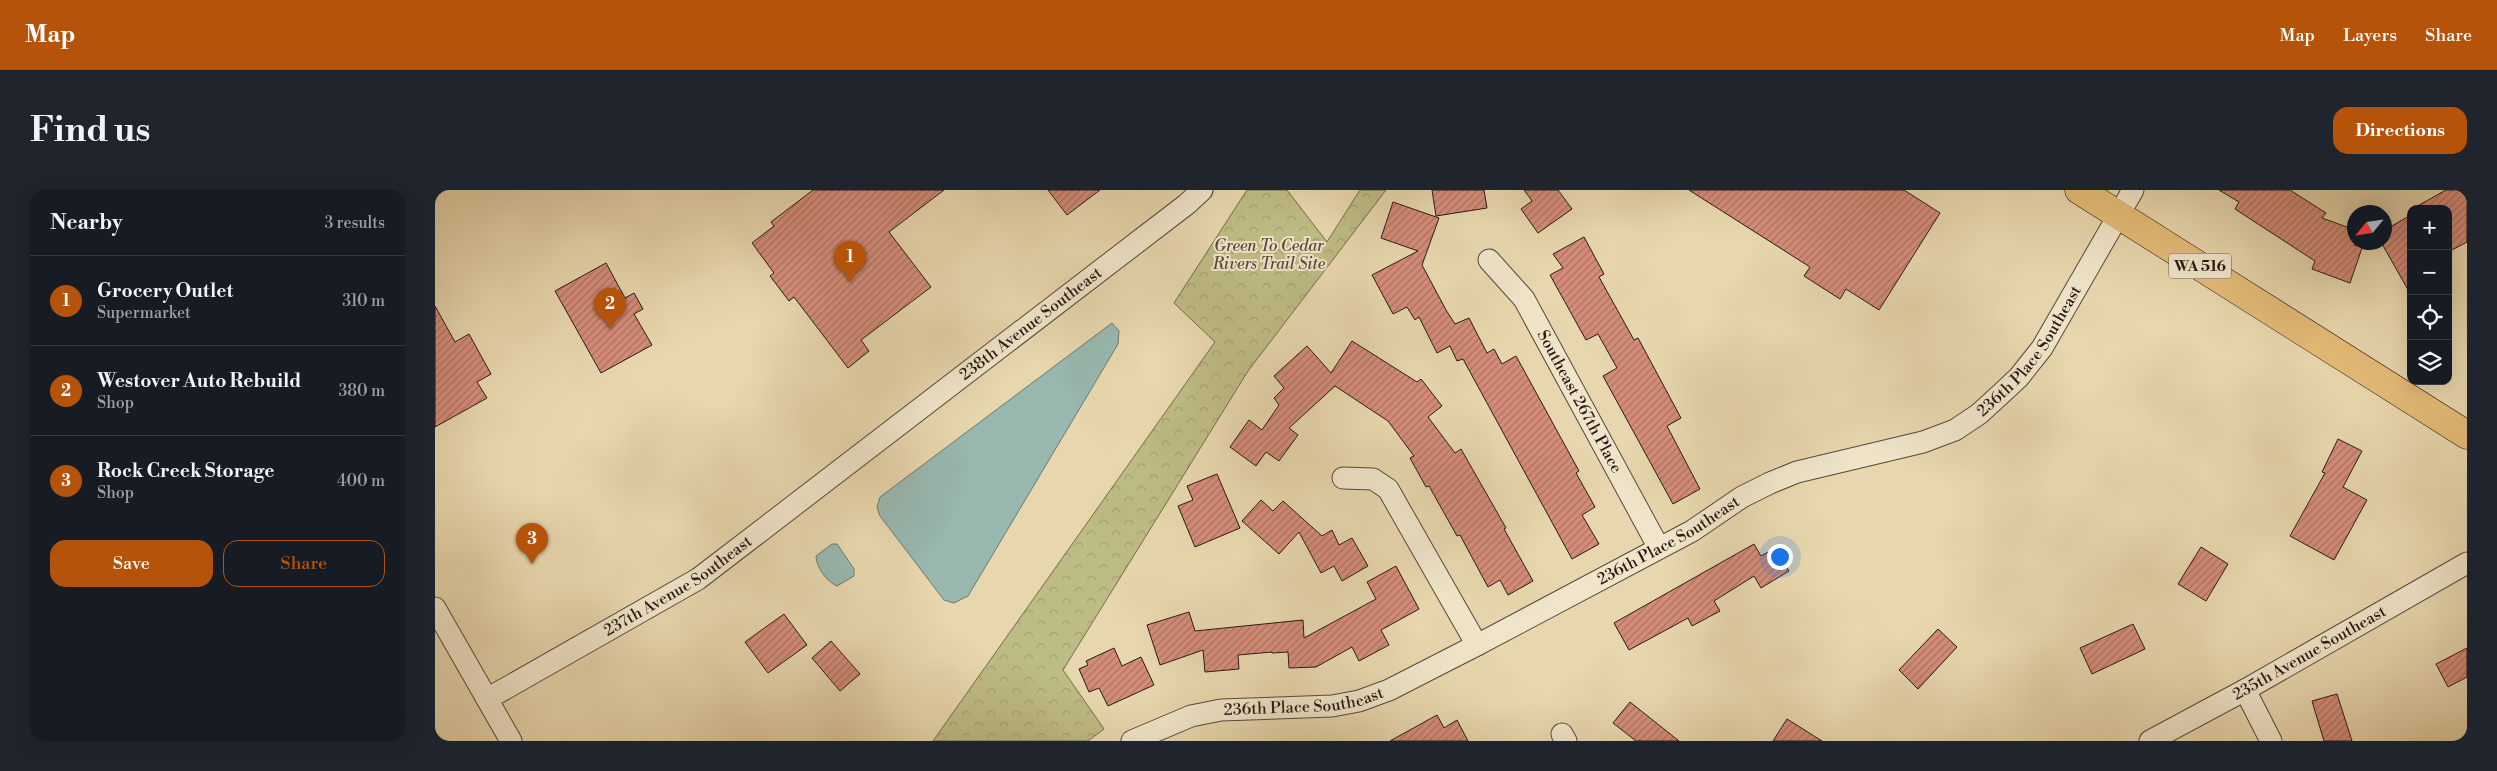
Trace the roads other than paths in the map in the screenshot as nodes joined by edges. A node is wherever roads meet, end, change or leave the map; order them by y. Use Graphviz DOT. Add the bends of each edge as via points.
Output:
graph roads {
  1 [pos="1201,190"];
  2 [pos="2079,190"];
  3 [pos="2133,190"];
  4 [pos="2145,190"];
  5 [pos="2119,216"];
  6 [pos="1489,260"];
  7 [pos="2467,436"];
  8 [pos="859,457"];
  9 [pos="1343,478"];
  10 [pos="1659,548"];
  11 [pos="2467,562"];
  12 [pos="435,608"];
  13 [pos="1477,646"];
  14 [pos="2245,690"];
  15 [pos="487,699"];
  16 [pos="511,741"];
  17 [pos="1132,741"];
  18 [pos="2150,741"];
  19 [pos="2271,741"];
  1 -- 8 [label="street, 238th Avenue Southeast" via="1166,221"];
  2 -- 5 [label="main road, WA 516"];
  3 -- 5 [label="street"];
  4 -- 5 [label="street"];
  5 -- 7 [label="main road, WA 516"];
  5 -- 10 [label="street, 236th Place Southeast" via="2042,348 2019,376 1979,414 1955,430 1923,442 1797,472 1770,483"];
  6 -- 10 [label="street, Southeast 267th Place" via="1524,299"];
  8 -- 15 [label="street, 237th Avenue Southeast" via="698,579"];
  9 -- 13 [label="street" via="1373,479 1388,489"];
  10 -- 13 [label="street, 236th Place Southeast"];
  11 -- 14 [label="street, 235th Avenue Southeast"];
  12 -- 15 [label="street"];
  13 -- 17 [label="street, 236th Place Southeast" via="1359,702 1221,710 1191,716"];
  14 -- 18 [label="street, 235th Avenue Southeast"];
  14 -- 19 [label="street"];
  15 -- 16 [label="street"];
}
